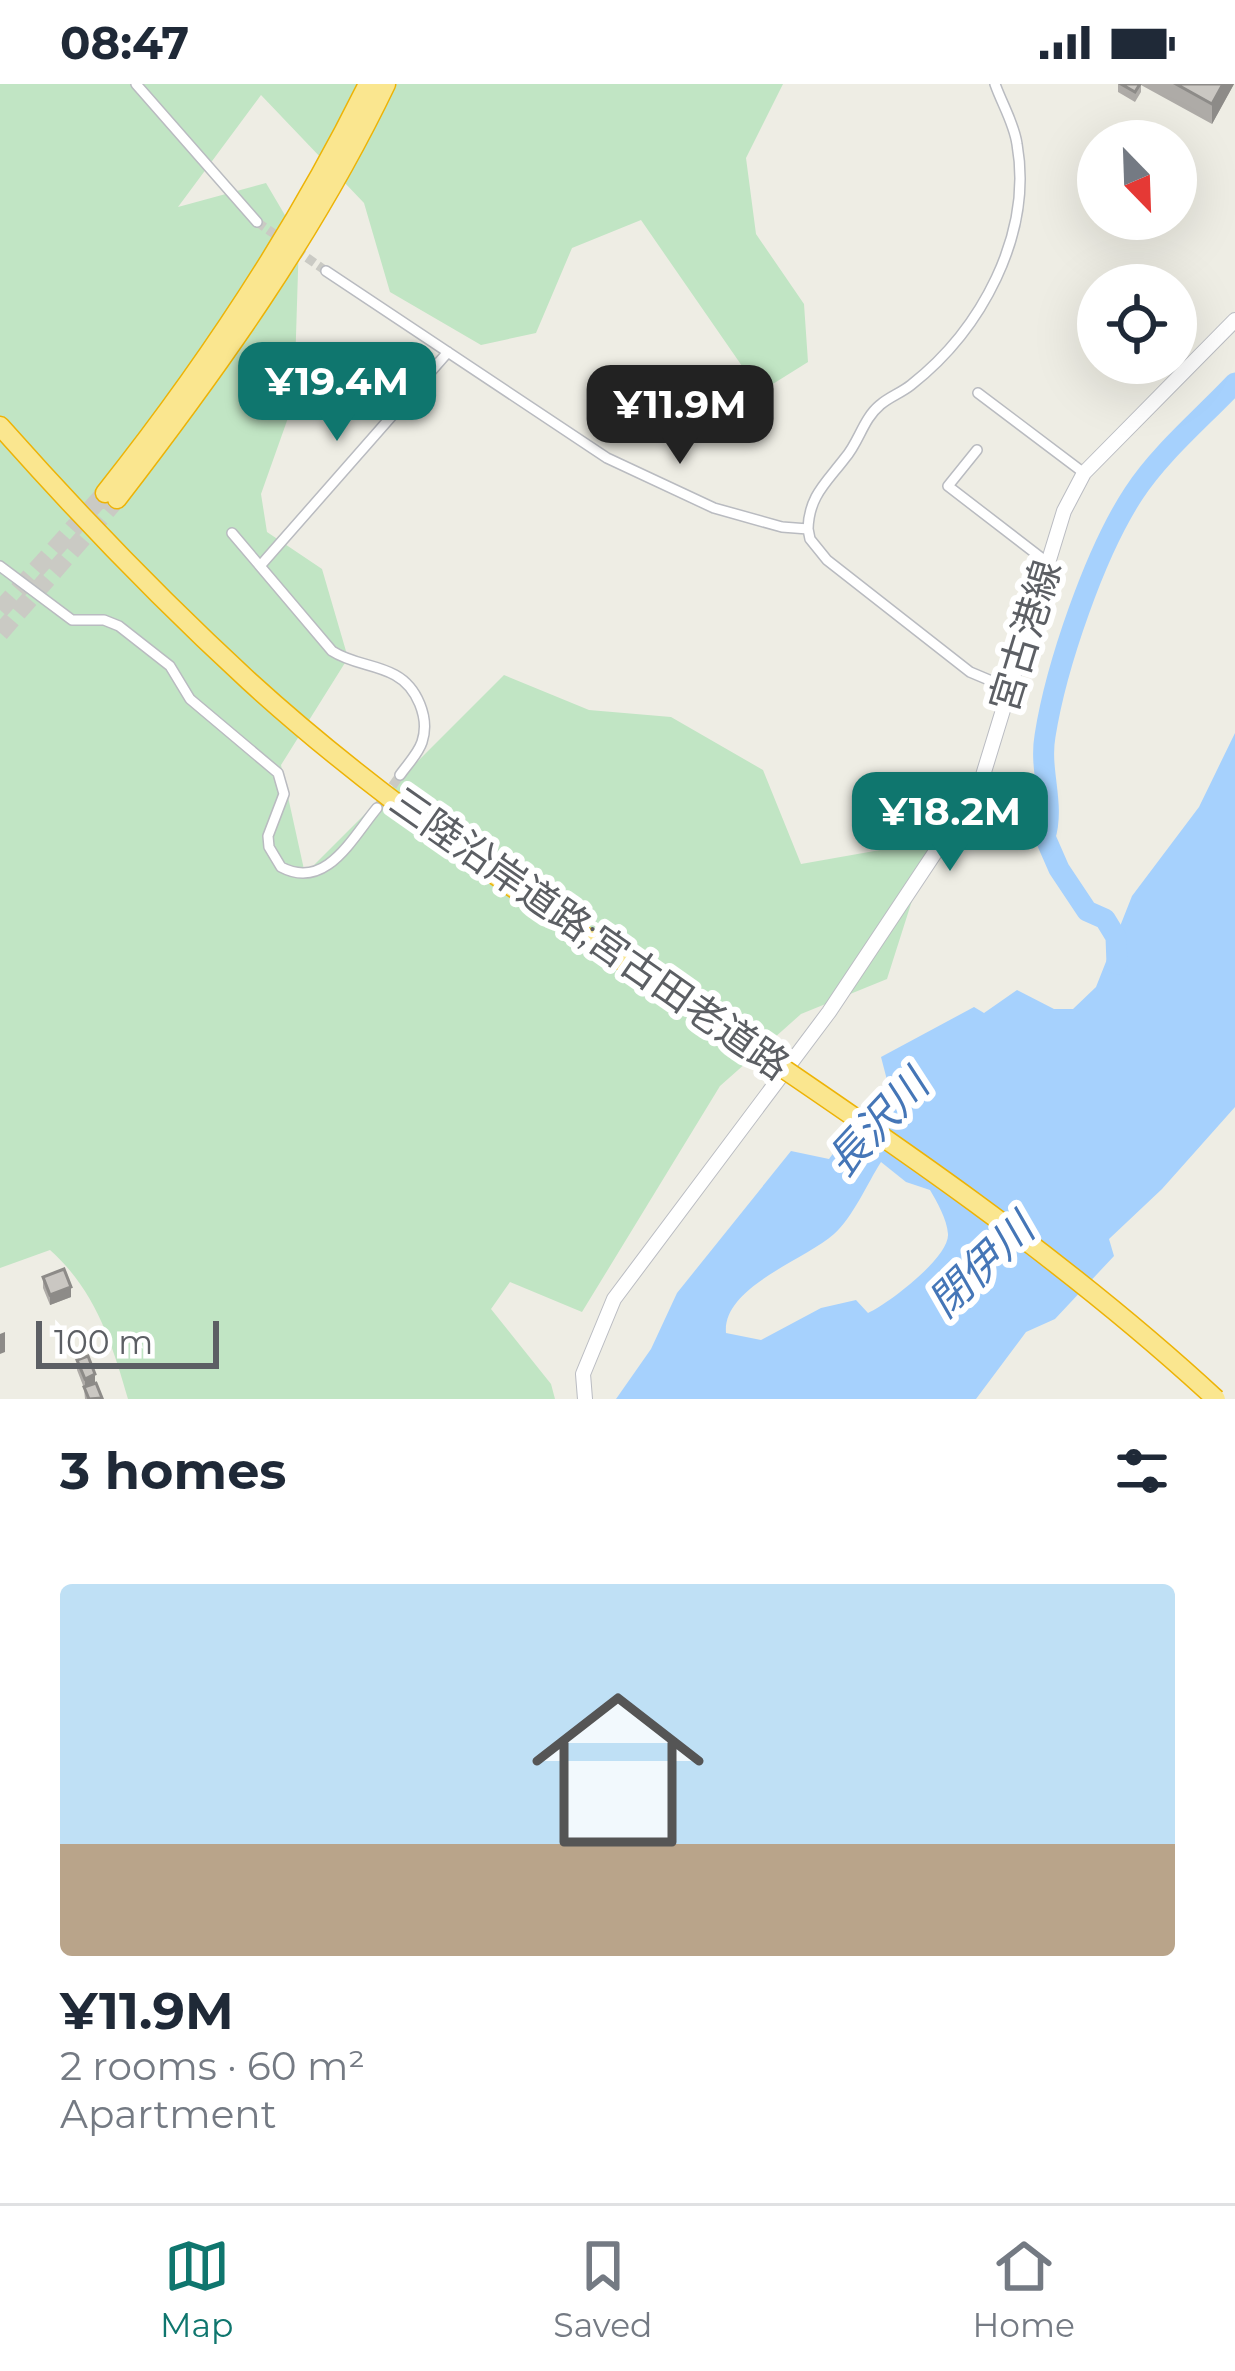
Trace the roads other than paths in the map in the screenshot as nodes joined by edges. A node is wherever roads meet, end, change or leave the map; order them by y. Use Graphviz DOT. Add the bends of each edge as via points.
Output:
graph roads {
  1 [pos="136,84"];
  2 [pos="386,84"];
  3 [pos="995,84"];
  4 [pos="366,86"];
  5 [pos="257,222"];
  6 [pos="326,271"];
  7 [pos="1235,320"];
  8 [pos="448,352"];
  9 [pos="978,393"];
  10 [pos="0,426"];
  11 [pos="977,450"];
  12 [pos="1084,473"];
  13 [pos="808,529"];
  14 [pos="232,533"];
  15 [pos="1048,563"];
  16 [pos="0,566"];
  17 [pos="260,566"];
  18 [pos="1008,688"];
  19 [pos="400,775"];
  20 [pos="377,808"];
  21 [pos="585,1399"];
  22 [pos="1216,1399"];
  1 -- 5 [label="street"];
  2 -- 4 [label="highway" via="334,188 257,308 193,401 111,496 278,249"];
  3 -- 13 [label="street" via="1021,171 1013,239 998,278 933,363 866,421 813,499"];
  6 -- 8 [label="street"];
  7 -- 12 [label="main road, 宮古港線"];
  8 -- 13 [label="street" via="607,458 714,508"];
  8 -- 17 [label="street"];
  9 -- 12 [label="street"];
  10 -- 22 [label="highway, 三陸沿岸道路;宮古田老道路, bridge" via="118,556 252,684 460,849 896,1142 1144,1332"];
  11 -- 15 [label="street" via="948,486"];
  12 -- 15 [label="main road, 宮古港線"];
  13 -- 18 [label="street" via="845,574 970,672"];
  14 -- 17 [label="street"];
  15 -- 18 [label="main road, 宮古港線"];
  16 -- 20 [label="street" via="72,620 119,626 278,773 284,794 268,836 281,866 305,875 325,868"];
  17 -- 19 [label="street" via="332,651 400,677 416,695 422,745"];
  18 -- 21 [label="main road, 宮古港線" via="980,785 829,1012 614,1299 583,1374"];
}
